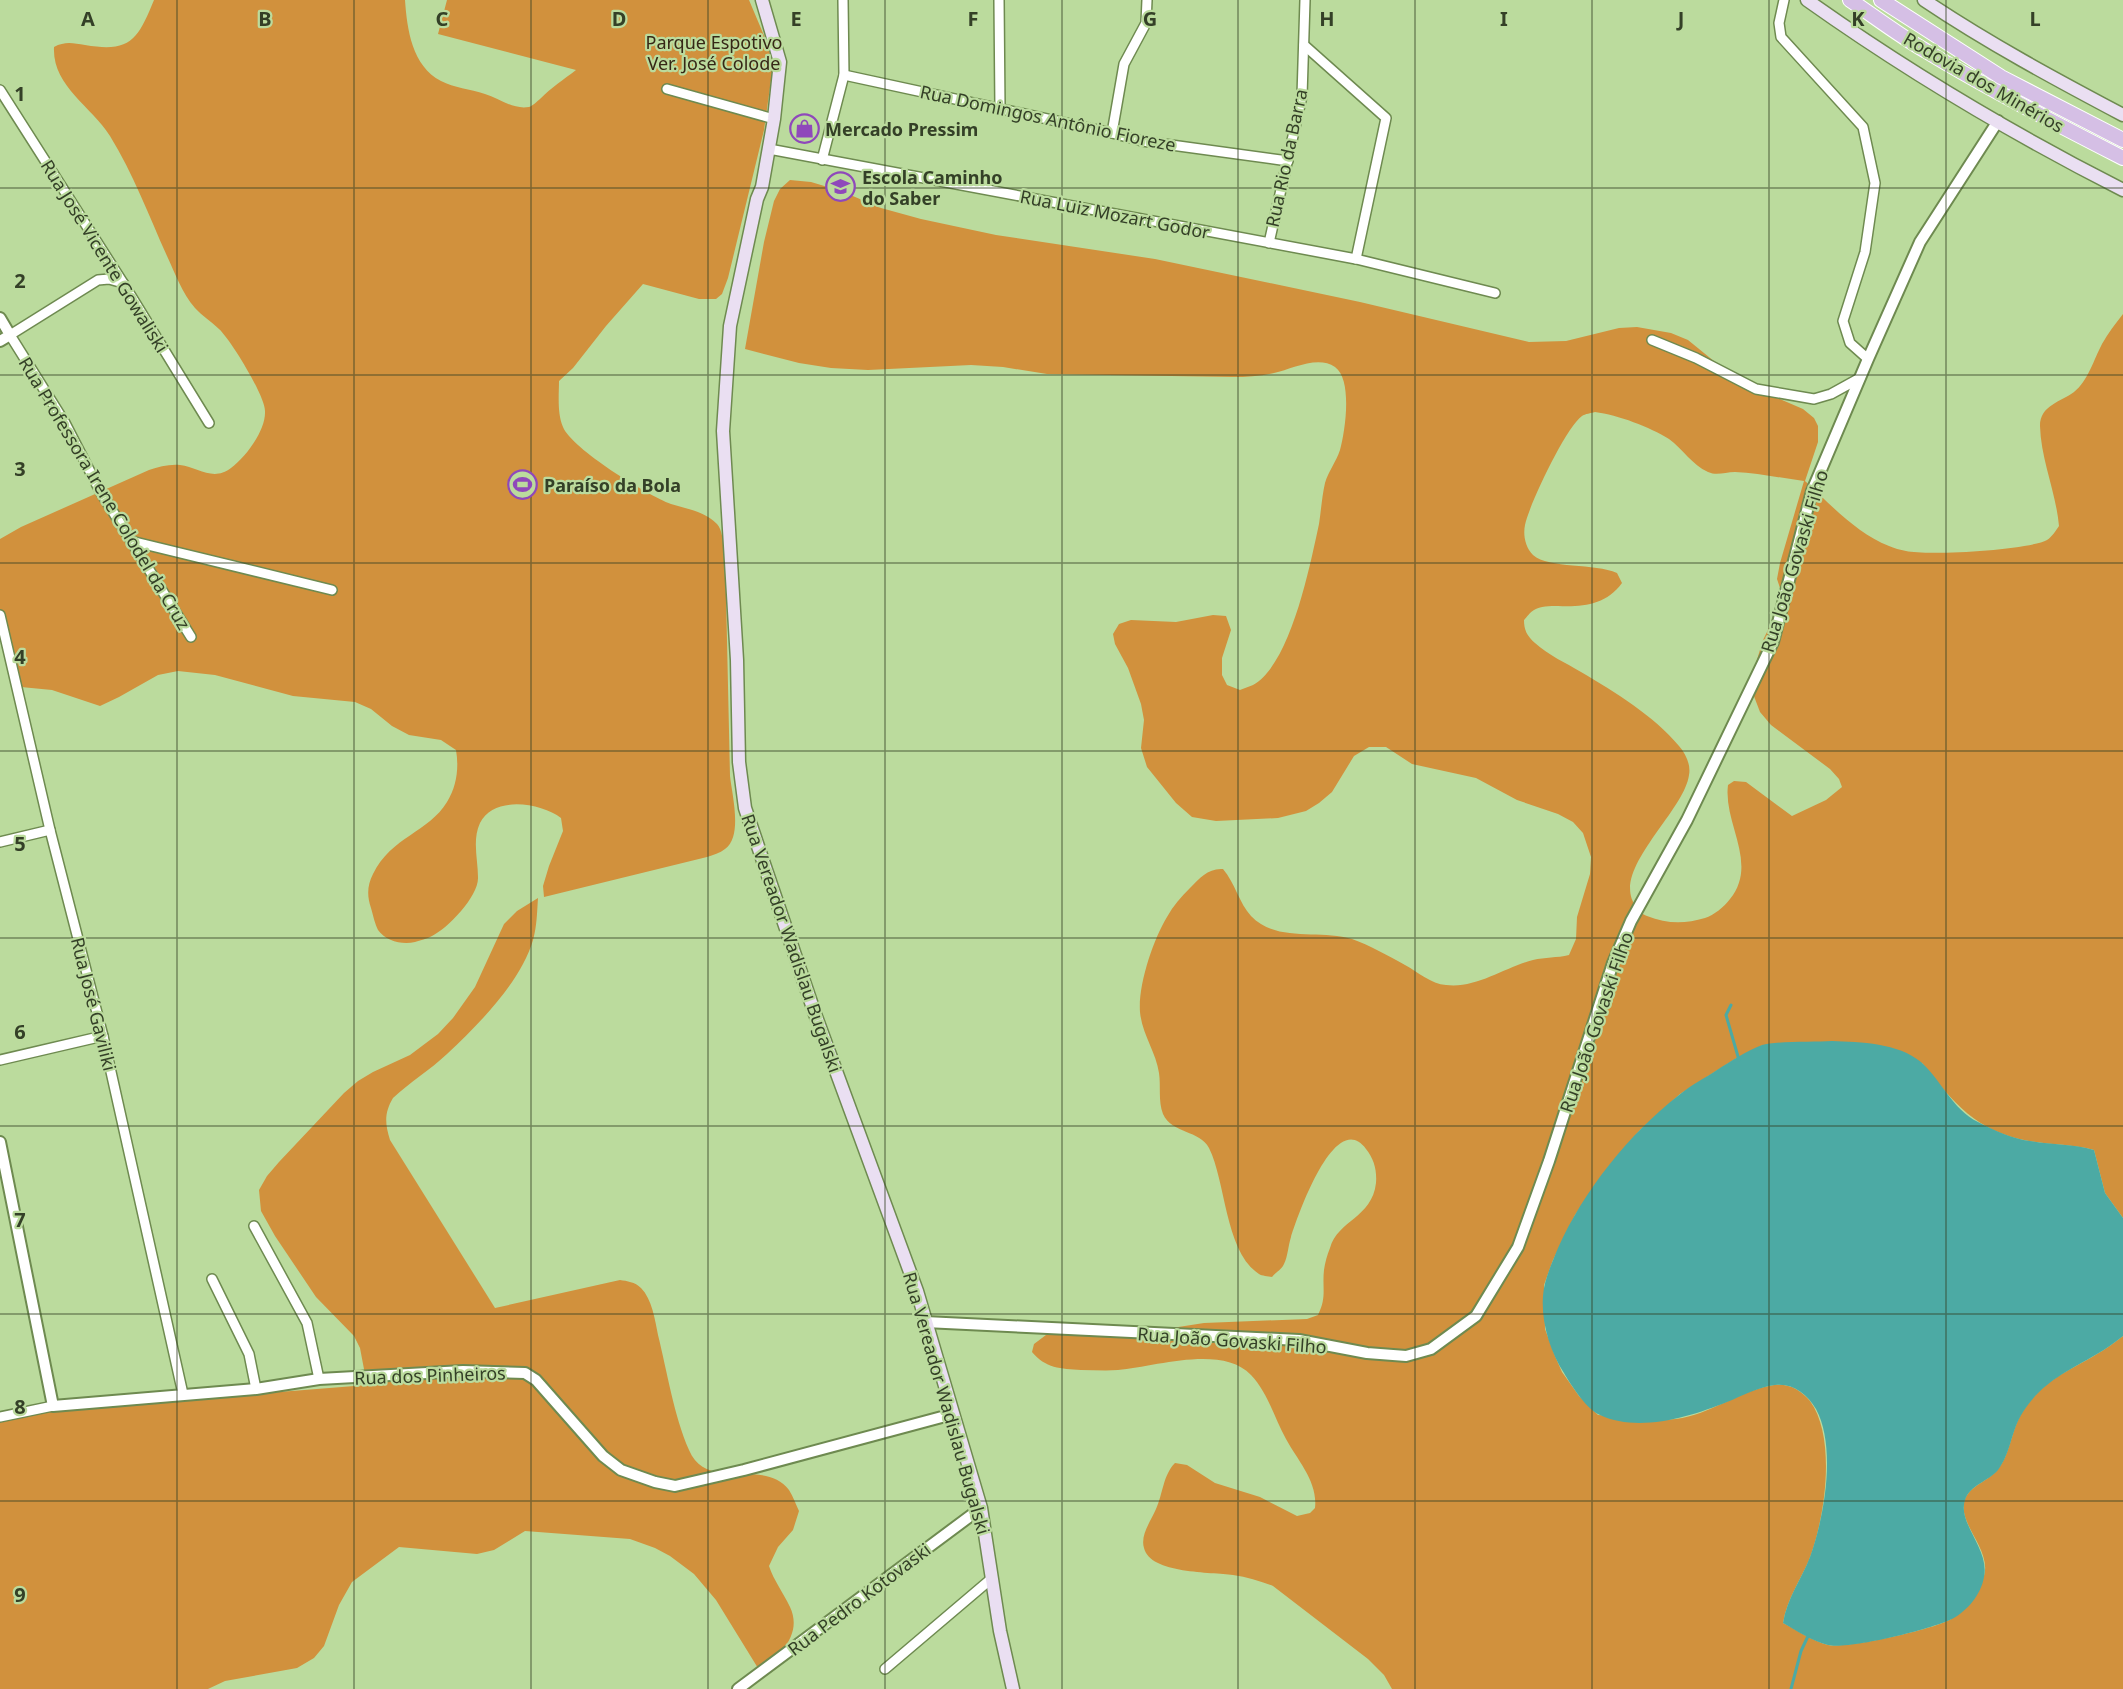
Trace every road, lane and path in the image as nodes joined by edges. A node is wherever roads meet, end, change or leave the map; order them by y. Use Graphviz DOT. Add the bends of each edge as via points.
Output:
graph roads {
  1 [pos="762,0"];
  2 [pos="843,0"];
  3 [pos="999,0"];
  4 [pos="1147,0"];
  5 [pos="1305,0"];
  6 [pos="1784,0"];
  7 [pos="1807,0"];
  8 [pos="1850,0"];
  9 [pos="1881,0"];
  10 [pos="1924,0"];
  11 [pos="1304,45"];
  12 [pos="844,75"];
  13 [pos="667,89"];
  14 [pos="0,90"];
  15 [pos="1000,109"];
  16 [pos="2123,115"];
  17 [pos="774,119"];
  18 [pos="1998,121"];
  19 [pos="1112,133"];
  20 [pos="2123,140"];
  21 [pos="769,149"];
  22 [pos="2123,158"];
  23 [pos="822,160"];
  24 [pos="1288,161"];
  25 [pos="2123,190"];
  26 [pos="1269,243"];
  27 [pos="1356,259"];
  28 [pos="123,283"];
  29 [pos="1495,293"];
  30 [pos="0,318"];
  31 [pos="10,334"];
  32 [pos="1652,340"];
  33 [pos="0,341"];
  34 [pos="1868,359"];
  35 [pos="1860,378"];
  36 [pos="208,423"];
  37 [pos="131,541"];
  38 [pos="332,590"];
  39 [pos="0,619"];
  40 [pos="191,638"];
  41 [pos="50,830"];
  42 [pos="0,842"];
  43 [pos="103,1036"];
  44 [pos="0,1060"];
  45 [pos="0,1142"];
  46 [pos="254,1226"];
  47 [pos="212,1279"];
  48 [pos="925,1322"];
  49 [pos="319,1379"];
  50 [pos="256,1389"];
  51 [pos="183,1394"];
  52 [pos="52,1406"];
  53 [pos="953,1414"];
  54 [pos="0,1417"];
  55 [pos="981,1508"];
  56 [pos="991,1579"];
  57 [pos="885,1669"];
  58 [pos="738,1689"];
  59 [pos="1013,1689"];
  1 -- 17 [label="main road, Rua Vereador Wadislau Bugalski" via="780,62"];
  2 -- 12 [label="street"];
  3 -- 15 [label="street"];
  4 -- 19 [label="street" via="1146,23 1124,64"];
  5 -- 11 [label="street, Rua Rio da Barra"];
  6 -- 34 [label="street" via="1779,23 1781,37 1863,127 1875,183 1865,252 1843,321 1850,343"];
  7 -- 18 [label="main road" via="1890,58"];
  8 -- 22 [label="main road, Rodovia dos Minérios" via="1986,87"];
  9 -- 20 [label="main road, Rodovia dos Minérios" via="2001,77"];
  10 -- 16 [label="main road" via="2047,75"];
  11 -- 24 [label="street, Rua Rio da Barra" via="1302,96"];
  11 -- 27 [label="street" via="1386,118"];
  12 -- 15 [label="street, Rua Domingos Antônio Fioreze"];
  12 -- 23 [label="street"];
  13 -- 17 [label="street"];
  14 -- 28 [label="street, Rua José Vicente Gowaliski"];
  15 -- 19 [label="street, Rua Domingos Antônio Fioreze"];
  17 -- 21 [label="main road, Rua Vereador Wadislau Bugalski"];
  18 -- 25 [label="main road"];
  18 -- 34 [label="street, Rua João Govaski Filho" via="1920,242"];
  19 -- 24 [label="street, Rua Domingos Antônio Fioreze" via="1142,141"];
  21 -- 23 [label="street, Rua Luiz Mozart Godor"];
  21 -- 48 [label="main road, Rua Vereador Wadislau Bugalski" via="730,326 723,431 739,762 745,808"];
  23 -- 26 [label="street, Rua Luiz Mozart Godor"];
  24 -- 26 [label="street, Rua Rio da Barra"];
  26 -- 27 [label="street, Rua Luiz Mozart Godor"];
  27 -- 29 [label="street, Rua Luiz Mozart Godor"];
  28 -- 31 [label="street" via="98,280"];
  28 -- 36 [label="street, Rua José Vicente Gowaliski"];
  30 -- 31 [label="street, Rua Professora Irene Colodel da Cruz"];
  31 -- 33 [label="street"];
  31 -- 37 [label="street, Rua Professora Irene Colodel da Cruz"];
  32 -- 35 [label="street" via="1756,389 1814,399"];
  34 -- 35 [label="street, Rua João Govaski Filho"];
  35 -- 48 [label="street, Rua João Govaski Filho" via="1812,491 1773,642 1690,814 1631,921 1613,963 1518,1247 1476,1316 1431,1349 1406,1356 1299,1340"];
  37 -- 38 [label="street"];
  37 -- 40 [label="street, Rua Professora Irene Colodel da Cruz"];
  39 -- 41 [label="street, Rua José Gaviliki"];
  41 -- 42 [label="street"];
  41 -- 43 [label="street, Rua José Gaviliki"];
  43 -- 44 [label="street"];
  43 -- 51 [label="street, Rua José Gaviliki"];
  45 -- 52 [label="street"];
  46 -- 49 [label="street" via="307,1323"];
  47 -- 50 [label="street" via="249,1354"];
  48 -- 53 [label="main road, Rua Vereador Wadislau Bugalski"];
  49 -- 50 [label="street, Rua dos Pinheiros"];
  49 -- 53 [label="street, Rua dos Pinheiros" via="463,1371 525,1373 621,1470 675,1486"];
  50 -- 51 [label="street, Rua dos Pinheiros"];
  51 -- 52 [label="street, Rua dos Pinheiros"];
  52 -- 54 [label="street, Rua dos Pinheiros"];
  53 -- 55 [label="main road, Rua Vereador Wadislau Bugalski"];
  55 -- 56 [label="main road, Rua Vereador Wadislau Bugalski"];
  55 -- 58 [label="street, Rua Pedro Kotovaski"];
  56 -- 57 [label="street"];
  56 -- 59 [label="main road, Rua Vereador Wadislau Bugalski"];
}
